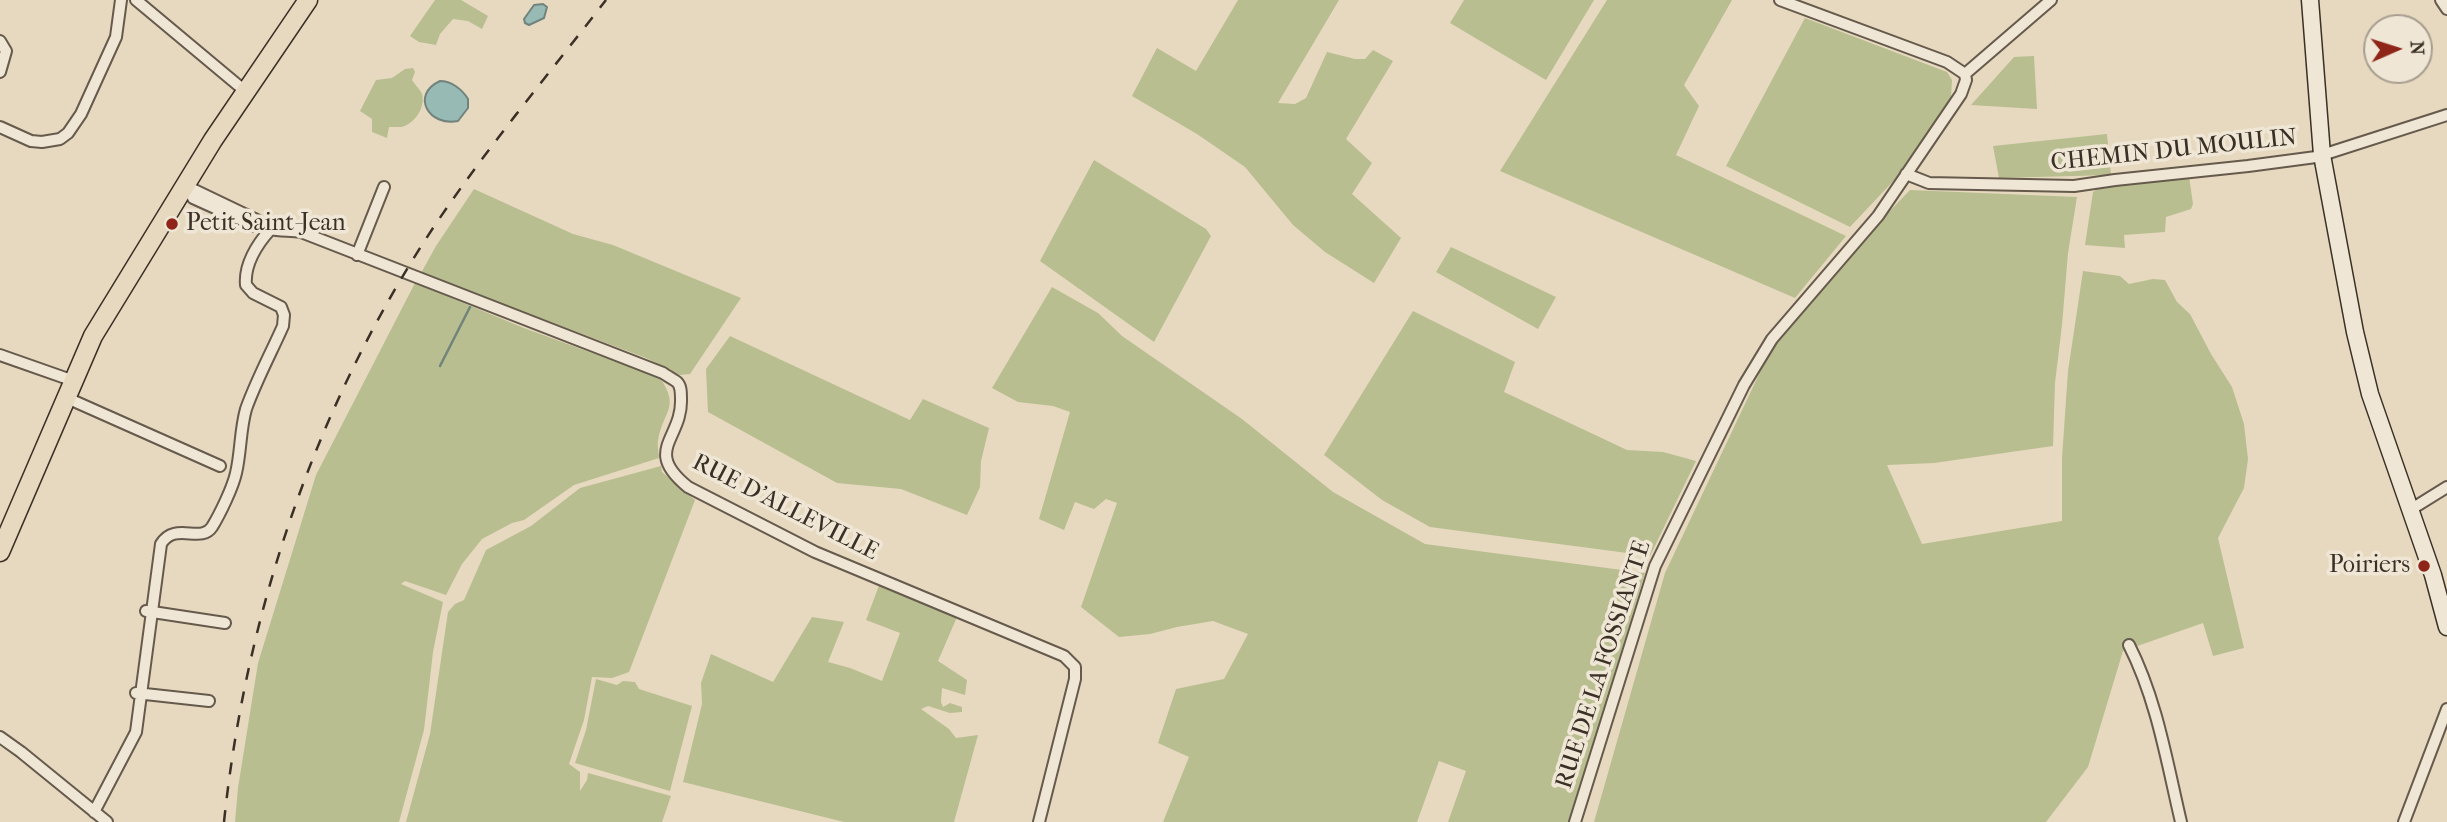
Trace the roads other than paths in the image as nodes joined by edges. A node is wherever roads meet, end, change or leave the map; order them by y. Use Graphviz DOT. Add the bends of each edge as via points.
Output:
graph roads {
  1 [pos="121,0"];
  2 [pos="136,0"];
  3 [pos="308,0"];
  4 [pos="1780,0"];
  5 [pos="2051,0"];
  6 [pos="2309,0"];
  7 [pos="2441,0"];
  8 [pos="2447,9"];
  9 [pos="0,41"];
  10 [pos="0,72"];
  11 [pos="1965,75"];
  12 [pos="245,91"];
  13 [pos="2447,115"];
  14 [pos="0,127"];
  15 [pos="2322,155"];
  16 [pos="1906,174"];
  17 [pos="384,187"];
  18 [pos="182,188"];
  19 [pos="266,228"];
  20 [pos="357,255"];
  21 [pos="0,355"];
  22 [pos="74,380"];
  23 [pos="67,398"];
  24 [pos="220,467"];
  25 [pos="2447,486"];
  26 [pos="2410,510"];
  27 [pos="0,552"];
  28 [pos="148,612"];
  29 [pos="225,622"];
  30 [pos="2447,626"];
  31 [pos="2129,646"];
  32 [pos="138,693"];
  33 [pos="209,701"];
  34 [pos="2447,709"];
  35 [pos="0,737"];
  36 [pos="94,812"];
  37 [pos="107,822"];
  38 [pos="1039,822"];
  39 [pos="1575,822"];
  40 [pos="2181,822"];
  41 [pos="2404,822"];
  1 -- 14 [label="street" via="116,37 68,133 42,142"];
  2 -- 12 [label="street"];
  3 -- 12 [label="main road"];
  4 -- 11 [label="street" via="1947,62"];
  5 -- 11 [label="street"];
  6 -- 15 [label="main road"];
  7 -- 8 [label="street"];
  9 -- 10 [label="street" via="6,51"];
  11 -- 16 [label="street, RUE DE LA FOSSIANTE" via="1961,94"];
  12 -- 18 [label="main road"];
  13 -- 15 [label="street, CHEMIN DU MOULIN"];
  15 -- 16 [label="street, CHEMIN DU MOULIN" via="2074,186 1929,183"];
  15 -- 26 [label="main road" via="2358,345"];
  16 -- 39 [label="street, RUE DE LA FOSSIANTE" via="1878,216 1772,339 1744,385 1655,566"];
  17 -- 20 [label="street"];
  18 -- 19 [label="street, RUE D'ALLEVILLE"];
  18 -- 22 [label="main road" via="93,336"];
  19 -- 20 [label="street, RUE D'ALLEVILLE" via="301,232"];
  19 -- 28 [label="street" via="247,268 246,285 281,307 284,326 247,408 236,476 208,532 165,537 158,551"];
  20 -- 38 [label="street, RUE D'ALLEVILLE" via="663,373 681,390 681,411 666,447 667,463 688,487 815,552 1072,662 1075,679"];
  21 -- 22 [label="street"];
  22 -- 23 [label="main road"];
  23 -- 24 [label="street"];
  23 -- 27 [label="main road"];
  25 -- 26 [label="street"];
  26 -- 30 [label="main road"];
  28 -- 29 [label="street"];
  28 -- 32 [label="street"];
  31 -- 40 [label="street" via="2149,693"];
  32 -- 33 [label="street"];
  32 -- 36 [label="street" via="136,732"];
  34 -- 41 [label="street"];
  35 -- 36 [label="street"];
  36 -- 37 [label="street"];
}
